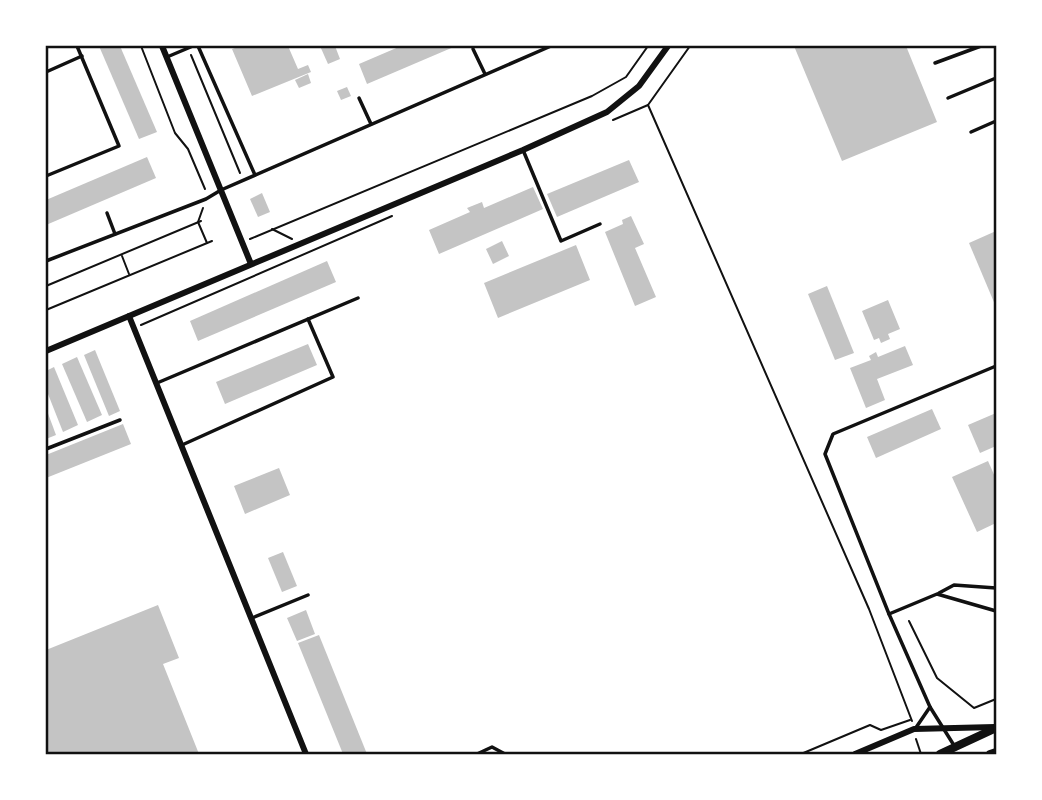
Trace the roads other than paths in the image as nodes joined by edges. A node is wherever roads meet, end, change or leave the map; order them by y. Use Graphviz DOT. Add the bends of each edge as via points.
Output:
graph roads {
  1 [pos="77,46"];
  2 [pos="162,46"];
  3 [pos="193,46"];
  4 [pos="551,46"];
  5 [pos="981,46"];
  6 [pos="665,47"];
  7 [pos="473,49"];
  8 [pos="82,56"];
  9 [pos="167,57"];
  10 [pos="935,63"];
  11 [pos="46,72"];
  12 [pos="485,74"];
  13 [pos="996,78"];
  14 [pos="359,98"];
  15 [pos="948,98"];
  16 [pos="996,121"];
  17 [pos="371,124"];
  18 [pos="971,132"];
  19 [pos="523,150"];
  20 [pos="255,175"];
  21 [pos="46,176"];
  22 [pos="221,190"];
  23 [pos="107,213"];
  24 [pos="600,224"];
  25 [pos="116,233"];
  26 [pos="46,261"];
  27 [pos="251,264"];
  28 [pos="358,298"];
  29 [pos="129,316"];
  30 [pos="308,319"];
  31 [pos="46,351"];
  32 [pos="996,366"];
  33 [pos="157,383"];
  34 [pos="120,420"];
  35 [pos="182,445"];
  36 [pos="46,449"];
  37 [pos="996,588"];
  38 [pos="937,594"];
  39 [pos="308,595"];
  40 [pos="996,611"];
  41 [pos="889,614"];
  42 [pos="253,618"];
  43 [pos="930,708"];
  44 [pos="913,724"];
  45 [pos="996,728"];
  46 [pos="944,730"];
  47 [pos="957,751"];
  48 [pos="996,752"];
  49 [pos="306,754"];
  50 [pos="477,754"];
  51 [pos="505,754"];
  52 [pos="855,754"];
  53 [pos="940,754"];
  54 [pos="990,754"];
  1 -- 8 [label="lane"];
  2 -- 9 [label="street"];
  3 -- 9 [label="lane"];
  3 -- 20 [label="lane"];
  4 -- 12 [label="lane"];
  5 -- 10 [label="lane"];
  6 -- 19 [label="street" via="639,86 607,112"];
  7 -- 12 [label="lane"];
  8 -- 11 [label="lane"];
  8 -- 21 [label="lane" via="119,146"];
  9 -- 22 [label="street"];
  12 -- 17 [label="lane"];
  13 -- 15 [label="lane"];
  14 -- 17 [label="lane"];
  16 -- 18 [label="lane"];
  17 -- 20 [label="lane"];
  19 -- 24 [label="lane" via="561,241"];
  19 -- 27 [label="street"];
  20 -- 22 [label="lane"];
  22 -- 25 [label="lane"];
  22 -- 27 [label="street"];
  23 -- 25 [label="lane"];
  25 -- 26 [label="lane"];
  27 -- 29 [label="street"];
  28 -- 30 [label="lane"];
  29 -- 31 [label="street"];
  29 -- 33 [label="street"];
  30 -- 33 [label="lane"];
  30 -- 35 [label="lane" via="333,377"];
  32 -- 41 [label="lane" via="833,434 825,454"];
  33 -- 35 [label="street"];
  34 -- 36 [label="lane"];
  35 -- 42 [label="street"];
  37 -- 38 [label="lane" via="954,585"];
  38 -- 40 [label="lane"];
  38 -- 41 [label="lane"];
  39 -- 42 [label="lane"];
  41 -- 43 [label="lane"];
  42 -- 49 [label="street"];
  43 -- 44 [label="lane"];
  43 -- 46 [label="lane"];
  44 -- 46 [label="street"];
  44 -- 52 [label="street"];
  45 -- 46 [label="street"];
  45 -- 47 [label="street"];
  46 -- 47 [label="lane"];
  47 -- 53 [label="street"];
  48 -- 54 [label="street"];
  50 -- 51 [label="lane" via="492,747"];
}
